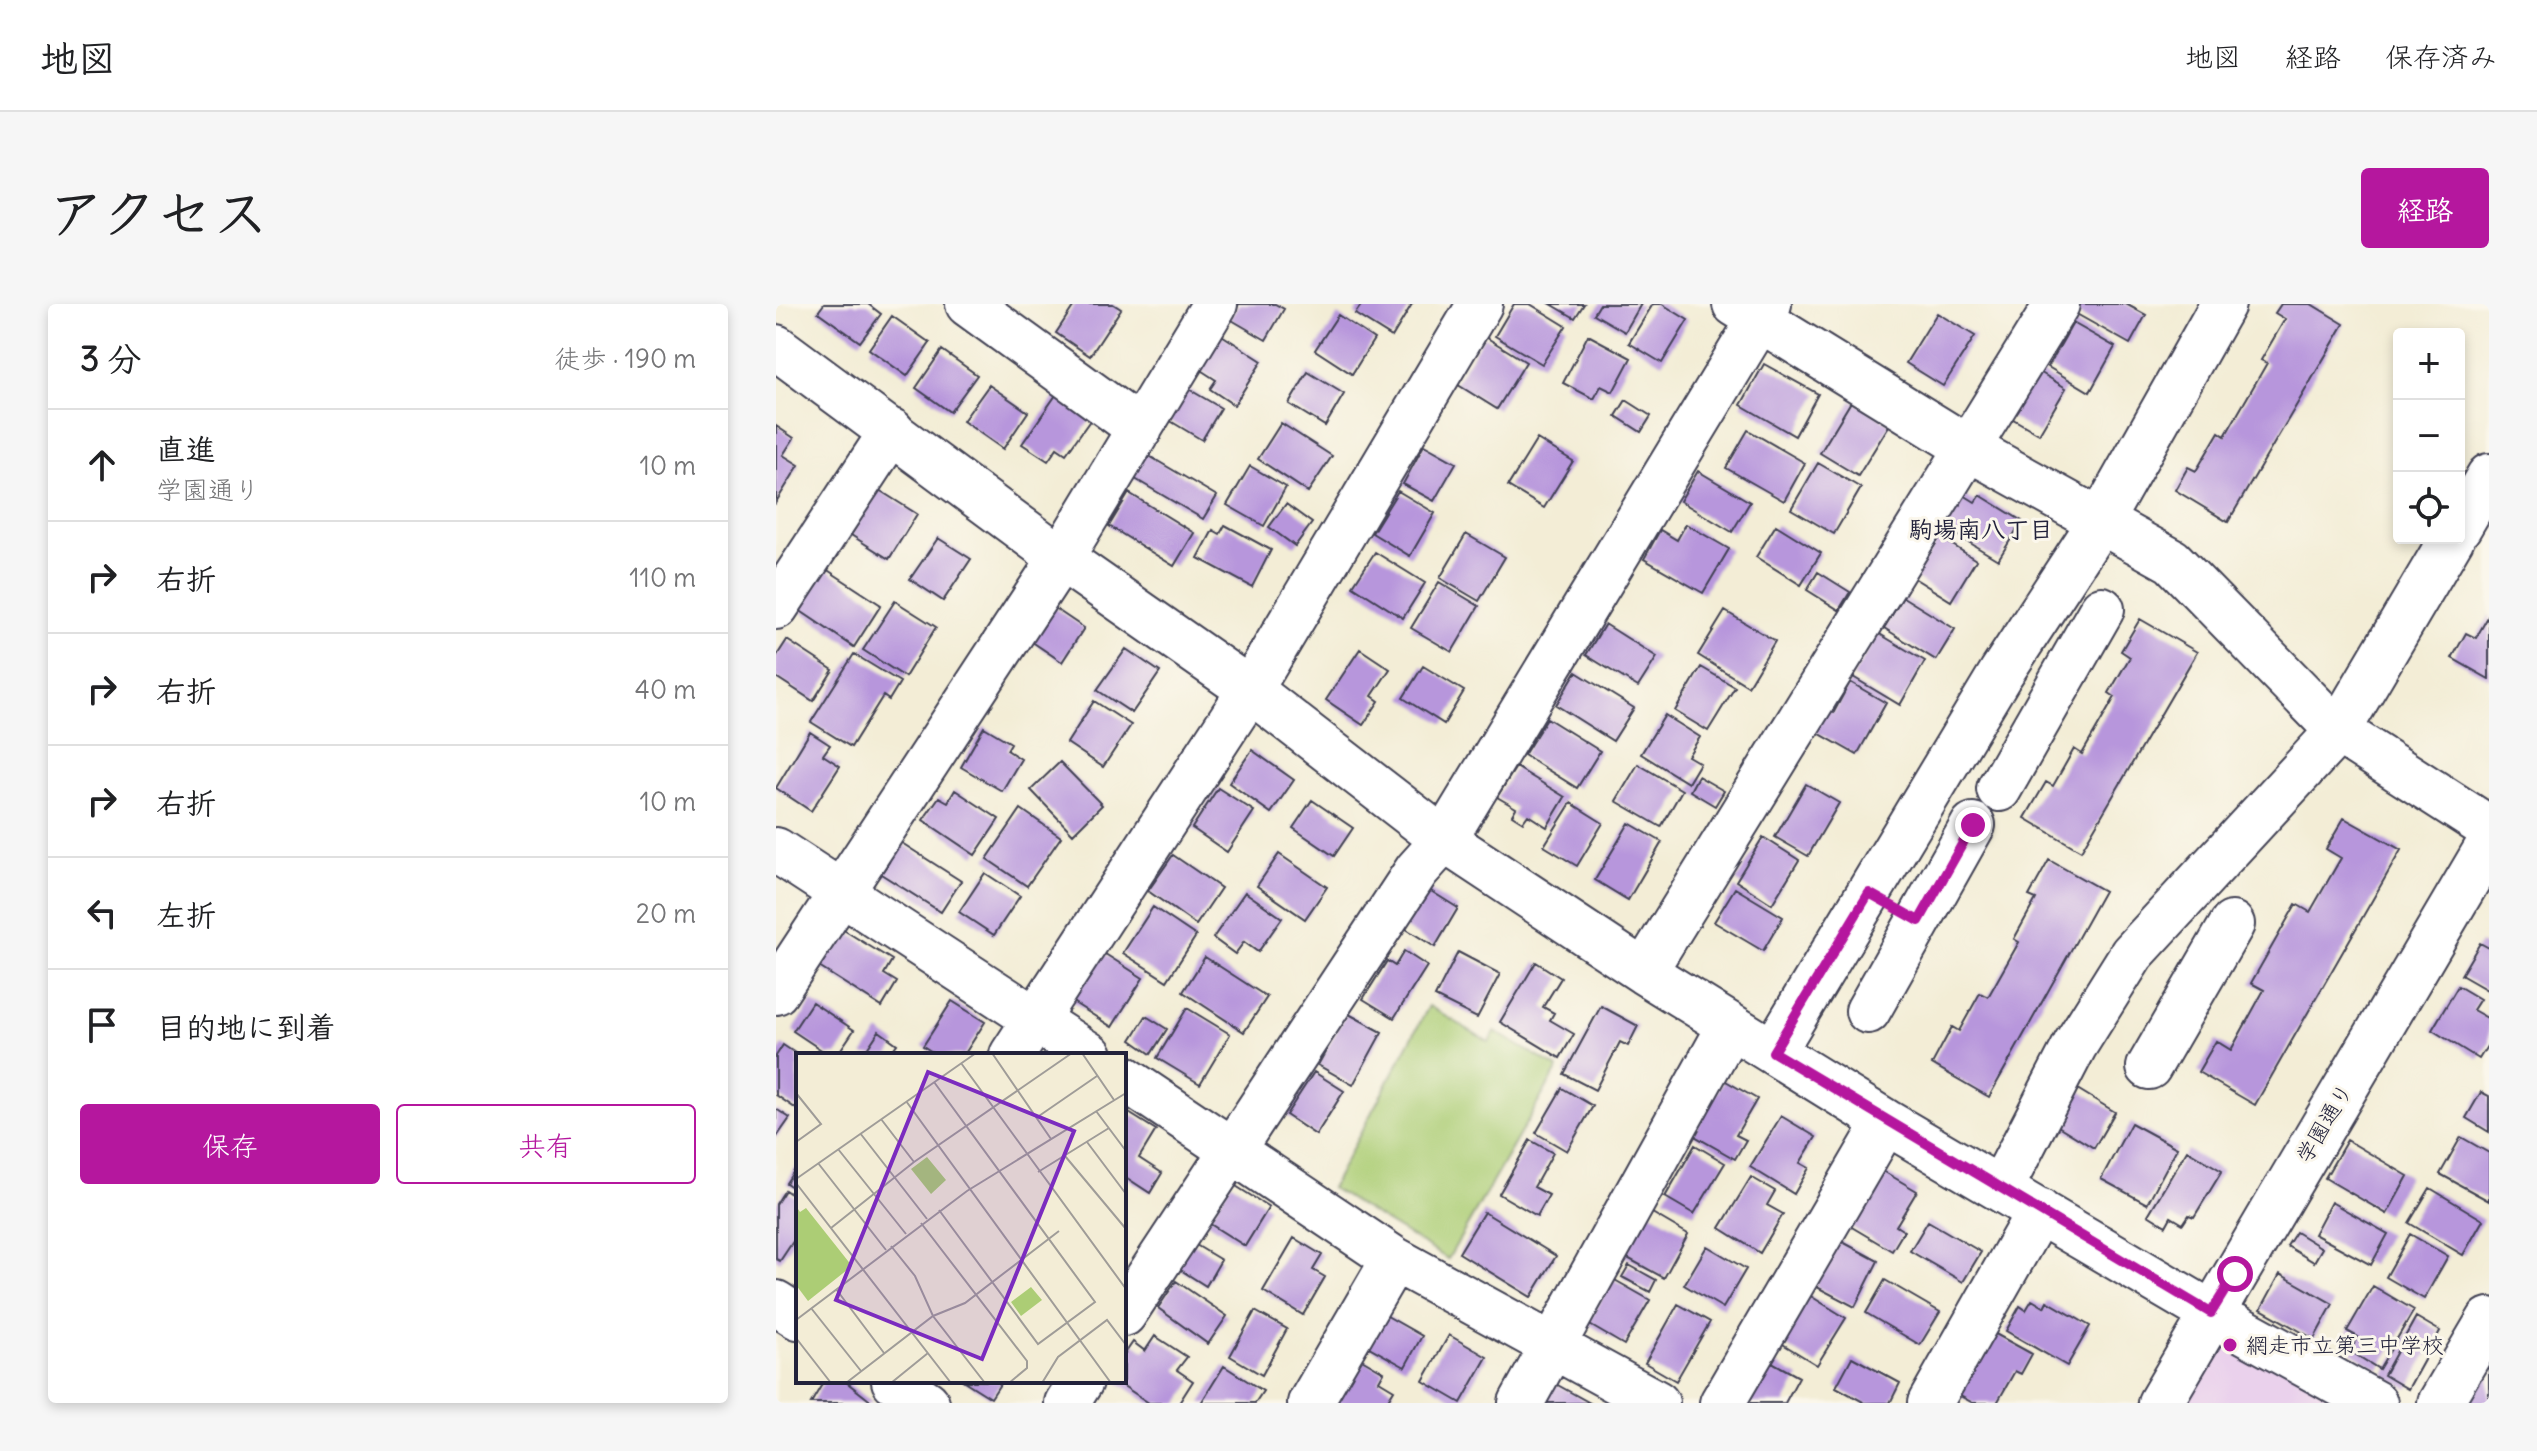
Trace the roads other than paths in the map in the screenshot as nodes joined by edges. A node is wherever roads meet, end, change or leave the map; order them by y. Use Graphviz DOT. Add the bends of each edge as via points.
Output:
graph roads {
  1 [pos="968,304"];
  2 [pos="1215,304"];
  3 [pos="1480,304"];
  4 [pos="2057,304"];
  5 [pos="2223,304"];
  6 [pos="1754,309"];
  7 [pos="776,347"];
  8 [pos="1140,429"];
  9 [pos="892,431"];
  10 [pos="1970,449"];
  11 [pos="2489,476"];
  12 [pos="2465,517"];
  13 [pos="2100,522"];
  14 [pos="2448,544"];
  15 [pos="1061,558"];
  16 [pos="782,586"];
  17 [pos="2102,609"];
  18 [pos="2001,673"];
  19 [pos="1250,690"];
  20 [pos="2050,700"];
  21 [pos="2338,731"];
  22 [pos="1999,789"];
  23 [pos="1973,825"];
  24 [pos="2489,828"];
  25 [pos="1444,840"];
  26 [pos="2489,844"];
  27 [pos="776,850"];
  28 [pos="841,893"];
  29 [pos="1869,893"];
  30 [pos="1919,921"];
  31 [pos="2232,924"];
  32 [pos="2149,936"];
  33 [pos="2206,969"];
  34 [pos="1644,972"];
  35 [pos="776,992"];
  36 [pos="1868,1011"];
  37 [pos="1035,1018"];
  38 [pos="1730,1026"];
  39 [pos="1773,1052"];
  40 [pos="1013,1053"];
  41 [pos="1087,1053"];
  42 [pos="2149,1067"];
  43 [pos="1126,1079"];
  44 [pos="1886,1122"];
  45 [pos="1230,1149"];
  46 [pos="2001,1188"];
  47 [pos="2039,1211"];
  48 [pos="1394,1259"];
  49 [pos="776,1303"];
  50 [pos="1126,1311"];
  51 [pos="2211,1313"];
  52 [pos="796,1316"];
  53 [pos="2489,1320"];
  54 [pos="1555,1347"];
  55 [pos="897,1383"];
  56 [pos="1080,1383"];
  57 [pos="927,1403"];
  58 [pos="1067,1403"];
  59 [pos="1310,1403"];
  60 [pos="1521,1403"];
  61 [pos="1657,1403"];
  62 [pos="1722,1403"];
  63 [pos="1930,1403"];
  64 [pos="2160,1403"];
  65 [pos="2375,1403"];
  66 [pos="2440,1403"];
  1 -- 8 [label="street"];
  2 -- 8 [label="street"];
  3 -- 19 [label="street"];
  4 -- 10 [label="street"];
  5 -- 13 [label="street"];
  6 -- 10 [label="street"];
  6 -- 25 [label="street"];
  7 -- 9 [label="street"];
  8 -- 15 [label="street"];
  9 -- 15 [label="street"];
  9 -- 16 [label="street"];
  10 -- 13 [label="street"];
  10 -- 34 [label="street"];
  11 -- 12 [label="street"];
  13 -- 18 [label="street"];
  13 -- 21 [label="street" via="2172,561"];
  14 -- 21 [label="street"];
  15 -- 19 [label="street"];
  15 -- 28 [label="street"];
  17 -- 20 [label="street"];
  18 -- 20 [label="street"];
  18 -- 29 [label="street"];
  19 -- 25 [label="street"];
  19 -- 37 [label="street"];
  20 -- 22 [label="street"];
  21 -- 24 [label="street"];
  21 -- 32 [label="street"];
  23 -- 30 [label="street"];
  25 -- 34 [label="street"];
  25 -- 45 [label="street" via="1417,870"];
  26 -- 51 [label="street, 学園通り"];
  27 -- 28 [label="street"];
  28 -- 35 [label="street"];
  28 -- 37 [label="street"];
  29 -- 30 [label="street"];
  29 -- 39 [label="street"];
  30 -- 36 [label="street"];
  31 -- 33 [label="street"];
  32 -- 33 [label="street"];
  32 -- 46 [label="street" via="2075,1045"];
  33 -- 42 [label="street"];
  34 -- 38 [label="street"];
  37 -- 40 [label="street"];
  37 -- 41 [label="street"];
  38 -- 39 [label="street"];
  38 -- 54 [label="street"];
  39 -- 44 [label="street"];
  43 -- 45 [label="street"];
  44 -- 46 [label="street"];
  44 -- 62 [label="street"];
  45 -- 48 [label="street"];
  45 -- 50 [label="street"];
  46 -- 47 [label="street"];
  47 -- 51 [label="street"];
  47 -- 63 [label="street"];
  48 -- 54 [label="street"];
  48 -- 59 [label="street"];
  49 -- 52 [label="street"];
  51 -- 64 [label="street, 学園通り"];
  51 -- 65 [label="street"];
  53 -- 66 [label="street"];
  54 -- 60 [label="street"];
  54 -- 61 [label="street"];
  55 -- 57 [label="street"];
  56 -- 58 [label="street"];
}
